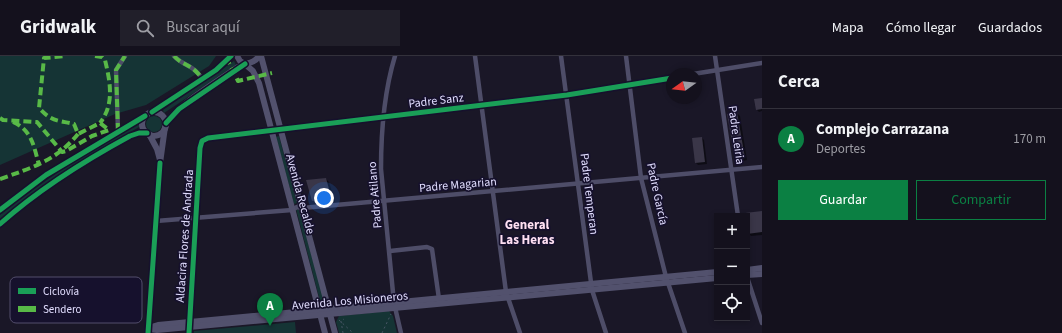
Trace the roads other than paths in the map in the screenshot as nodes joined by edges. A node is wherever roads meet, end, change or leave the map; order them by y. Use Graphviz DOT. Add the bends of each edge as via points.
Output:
graph roads {
  1 [pos="125,56"];
  2 [pos="174,56"];
  3 [pos="231,56"];
  4 [pos="237,56"];
  5 [pos="260,56"];
  6 [pos="395,56"];
  7 [pos="475,56"];
  8 [pos="561,56"];
  9 [pos="626,56"];
  10 [pos="715,56"];
  11 [pos="762,63"];
  12 [pos="245,64"];
  13 [pos="717,70"];
  14 [pos="702,72"];
  15 [pos="666,79"];
  16 [pos="203,80"];
  17 [pos="630,85"];
  18 [pos="567,95"];
  19 [pos="481,106"];
  20 [pos="152,112"];
  21 [pos="145,116"];
  22 [pos="384,117"];
  23 [pos="166,125"];
  24 [pos="281,129"];
  25 [pos="271,130"];
  26 [pos="118,131"];
  27 [pos="148,133"];
  28 [pos="202,142"];
  29 [pos="160,164"];
  30 [pos="762,167"];
  31 [pos="731,170"];
  32 [pos="641,178"];
  33 [pos="578,184"];
  34 [pos="492,192"];
  35 [pos="384,201"];
  36 [pos="302,208"];
  37 [pos="0,210"];
  38 [pos="292,210"];
  39 [pos="738,213"];
  40 [pos="196,218"];
  41 [pos="156,221"];
  42 [pos="0,224"];
  43 [pos="390,251"];
  44 [pos="762,268"];
  45 [pos="750,270"];
  46 [pos="714,272"];
  47 [pos="762,274"];
  48 [pos="750,276"];
  49 [pos="714,278"];
  50 [pos="667,280"];
  51 [pos="750,285"];
  52 [pos="591,287"];
  53 [pos="507,295"];
  54 [pos="439,299"];
  55 [pos="395,306"];
  56 [pos="330,312"];
  57 [pos="320,313"];
  58 [pos="762,323"];
  59 [pos="189,327"];
  60 [pos="148,331"];
  61 [pos="326,333"];
  62 [pos="336,333"];
  63 [pos="401,333"];
  64 [pos="520,333"];
  65 [pos="606,333"];
  66 [pos="685,333"];
  1 -- 26 [label="street" via="116,70"];
  2 -- 16 [label="street" via="178,61 196,69"];
  3 -- 16 [label="main road"];
  4 -- 12 [label="main road, Avenida Recalde"];
  5 -- 12 [label="main road"];
  5 -- 24 [label="main road, Avenida Recalde"];
  6 -- 22 [label="street, Padre Atilano" via="388,80"];
  7 -- 19 [label="street"];
  8 -- 18 [label="street, Padre Temperan"];
  9 -- 17 [label="street, Padre García"];
  10 -- 13 [label="street, Padre Leiria"];
  11 -- 13 [label="street"];
  12 -- 23 [label="main road" via="180,109"];
  12 -- 25 [label="main road, Avenida Recalde" via="253,71 259,83"];
  13 -- 14 [label="street"];
  13 -- 31 [label="street, Padre Leiria"];
  15 -- 17 [label="street, Padre Sanz"];
  16 -- 20 [label="main road"];
  17 -- 18 [label="street, Padre Sanz"];
  17 -- 32 [label="street, Padre García"];
  18 -- 19 [label="street, Padre Sanz"];
  18 -- 33 [label="street, Padre Temperan"];
  19 -- 22 [label="street, Padre Sanz"];
  19 -- 34 [label="street"];
  20 -- 21 [label="main road"];
  20 -- 23 [label="main road" via="160,113"];
  21 -- 26 [label="main road"];
  21 -- 27 [label="main road" via="143,124"];
  22 -- 24 [label="street, Padre Sanz"];
  22 -- 35 [label="street, Padre Atilano" via="381,157"];
  23 -- 27 [label="main road" via="158,135"];
  23 -- 29 [label="main road"];
  24 -- 25 [label="street, Padre Sanz"];
  24 -- 36 [label="main road, Avenida Recalde"];
  25 -- 28 [label="street, Padre Sanz" via="208,138"];
  25 -- 38 [label="main road, Avenida Recalde"];
  26 -- 37 [label="main road" via="46,175"];
  27 -- 29 [label="main road" via="157,149"];
  27 -- 42 [label="main road" via="130,136 81,164"];
  28 -- 40 [label="street, Aldacira Flores de Andrada"];
  29 -- 41 [label="main road"];
  30 -- 31 [label="street, Padre Magarian"];
  31 -- 32 [label="street, Padre Magarian"];
  31 -- 39 [label="street, Padre Leiria"];
  32 -- 33 [label="street, Padre Magarian"];
  32 -- 50 [label="street, Padre García"];
  33 -- 34 [label="street, Padre Magarian"];
  33 -- 52 [label="street, Padre Temperan"];
  34 -- 35 [label="street, Padre Magarian"];
  34 -- 53 [label="street"];
  35 -- 36 [label="street, Padre Magarian"];
  35 -- 43 [label="street, Padre Atilano"];
  36 -- 38 [label="street, Padre Magarian"];
  36 -- 56 [label="main road, Avenida Recalde"];
  38 -- 40 [label="street, Padre Magarian"];
  38 -- 57 [label="main road, Avenida Recalde"];
  40 -- 41 [label="street, Padre Magarian"];
  40 -- 59 [label="street, Aldacira Flores de Andrada"];
  41 -- 60 [label="main road"];
  43 -- 54 [label="street" via="432,249"];
  43 -- 55 [label="street, Padre Atilano"];
  44 -- 45 [label="main road"];
  46 -- 50 [label="main road, Avenida Los Misioneros"];
  47 -- 48 [label="main road"];
  49 -- 50 [label="main road, Avenida Los Misioneros"];
  50 -- 52 [label="main road, Avenida Los Misioneros"];
  50 -- 66 [label="street, Padre García"];
  51 -- 58 [label="street"];
  52 -- 53 [label="main road, Avenida Los Misioneros"];
  52 -- 65 [label="street, Padre Temperan"];
  53 -- 54 [label="main road, Avenida Los Misioneros"];
  53 -- 55 [label="main road, Avenida Los Misioneros"];
  53 -- 64 [label="street"];
  54 -- 55 [label="main road, Avenida Los Misioneros"];
  55 -- 56 [label="main road, Avenida Los Misioneros"];
  55 -- 63 [label="street, Padre Atilano"];
  56 -- 57 [label="main road, Avenida Los Misioneros"];
  56 -- 62 [label="main road, Avenida Recalde"];
  57 -- 59 [label="main road, Avenida Los Misioneros"];
  57 -- 61 [label="main road, Avenida Recalde"];
  59 -- 60 [label="main road, Avenida Los Misioneros" via="158,325"];
}
